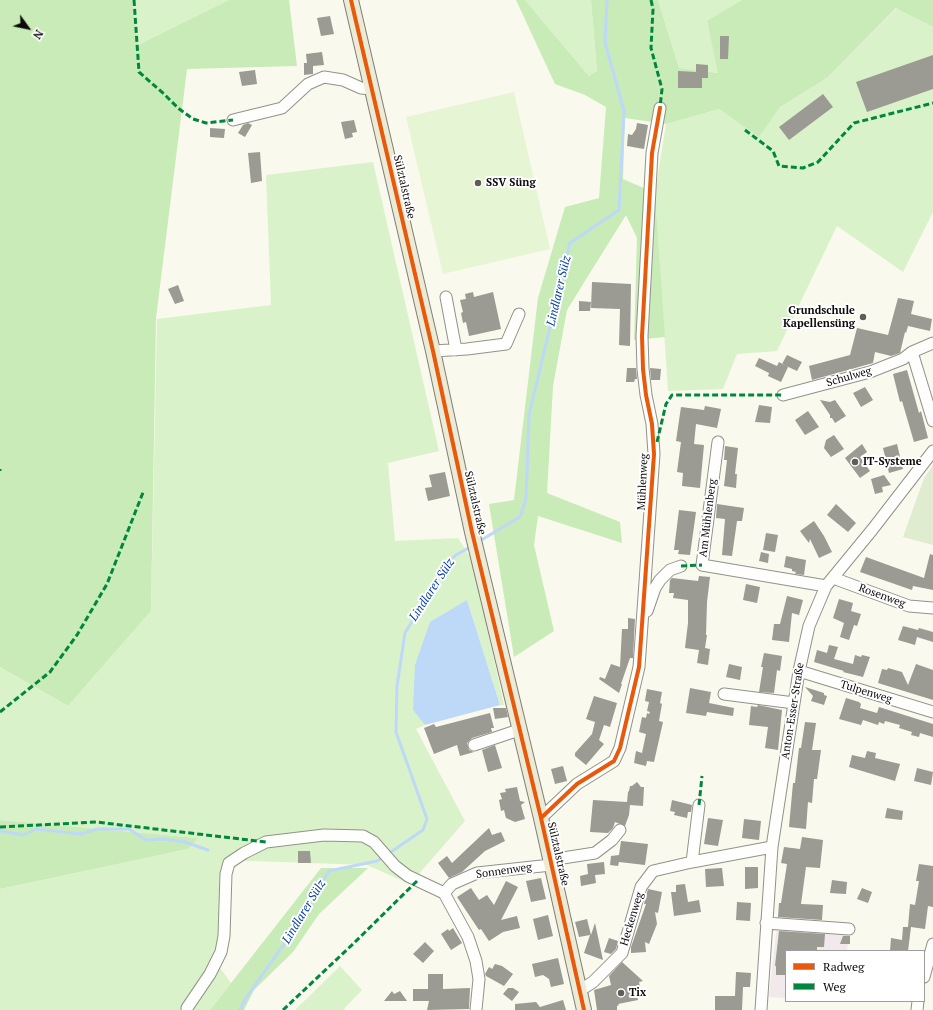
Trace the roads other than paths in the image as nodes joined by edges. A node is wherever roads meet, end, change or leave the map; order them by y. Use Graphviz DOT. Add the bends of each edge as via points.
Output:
graph roads {
  1 [pos="351,0"];
  2 [pos="372,89"];
  3 [pos="660,108"];
  4 [pos="233,120"];
  5 [pos="446,297"];
  6 [pos="519,314"];
  7 [pos="933,343"];
  8 [pos="456,350"];
  9 [pos="433,351"];
  10 [pos="912,352"];
  11 [pos="783,395"];
  12 [pos="933,421"];
  13 [pos="718,442"];
  14 [pos="933,451"];
  15 [pos="681,566"];
  16 [pos="829,582"];
  17 [pos="933,608"];
  18 [pos="642,617"];
  19 [pos="799,671"];
  20 [pos="724,694"];
  21 [pos="794,703"];
  22 [pos="933,712"];
  23 [pos="519,730"];
  24 [pos="474,745"];
  25 [pos="699,804"];
  26 [pos="541,818"];
  27 [pos="620,830"];
  28 [pos="772,847"];
  29 [pos="551,862"];
  30 [pos="692,862"];
  31 [pos="444,893"];
  32 [pos="766,923"];
  33 [pos="849,929"];
  34 [pos="933,944"];
  35 [pos="925,973"];
  36 [pos="579,991"];
  37 [pos="187,1008"];
  38 [pos="476,1010"];
  39 [pos="584,1010"];
  40 [pos="760,1010"];
  1 -- 2 [label="main road, Sülztalstraße"];
  2 -- 4 [label="street" via="324,77 308,84 282,108"];
  2 -- 9 [label="main road, Sülztalstraße"];
  3 -- 18 [label="street, Mühlenweg" via="652,154 642,336 643,370 654,454"];
  5 -- 8 [label="street"];
  6 -- 8 [label="street" via="506,344"];
  7 -- 10 [label="street, Schulweg"];
  8 -- 9 [label="street"];
  9 -- 23 [label="main road, Sülztalstraße" via="472,532"];
  10 -- 11 [label="street, Schulweg" via="903,359 870,372"];
  10 -- 12 [label="street"];
  13 -- 16 [label="street, Am Mühlenberg" via="702,565"];
  14 -- 16 [label="street, Anton-Esser-Straße"];
  15 -- 18 [label="street" via="670,570 660,580 647,612"];
  16 -- 17 [label="street, Rosenweg" via="909,606"];
  16 -- 19 [label="street, Anton-Esser-Straße" via="809,626"];
  18 -- 26 [label="street, Mühlenweg" via="639,667 620,748 614,761 577,784"];
  19 -- 21 [label="street, Anton-Esser-Straße"];
  19 -- 22 [label="street, Tulpenweg"];
  20 -- 21 [label="street"];
  21 -- 28 [label="street, Anton-Esser-Straße"];
  23 -- 24 [label="street"];
  23 -- 26 [label="main road, Sülztalstraße"];
  25 -- 30 [label="street"];
  26 -- 29 [label="main road, Sülztalstraße"];
  27 -- 29 [label="street, Sonnenweg" via="595,853"];
  28 -- 30 [label="street, Heckenweg"];
  28 -- 32 [label="street, Anton-Esser-Straße"];
  29 -- 31 [label="street, Sonnenweg" via="477,873 452,884"];
  29 -- 36 [label="main road, Sülztalstraße"];
  30 -- 36 [label="street, Heckenweg" via="653,871 641,887 622,953"];
  31 -- 37 [label="street" via="408,876 395,866 374,842 363,836 324,836 266,842 229,863 226,874 224,936 220,952 210,974"];
  31 -- 38 [label="street" via="468,937 476,961 479,979"];
  32 -- 33 [label="street"];
  32 -- 40 [label="street, Anton-Esser-Straße"];
  34 -- 35 [label="street"];
  36 -- 39 [label="main road, Sülztalstraße"];
}
